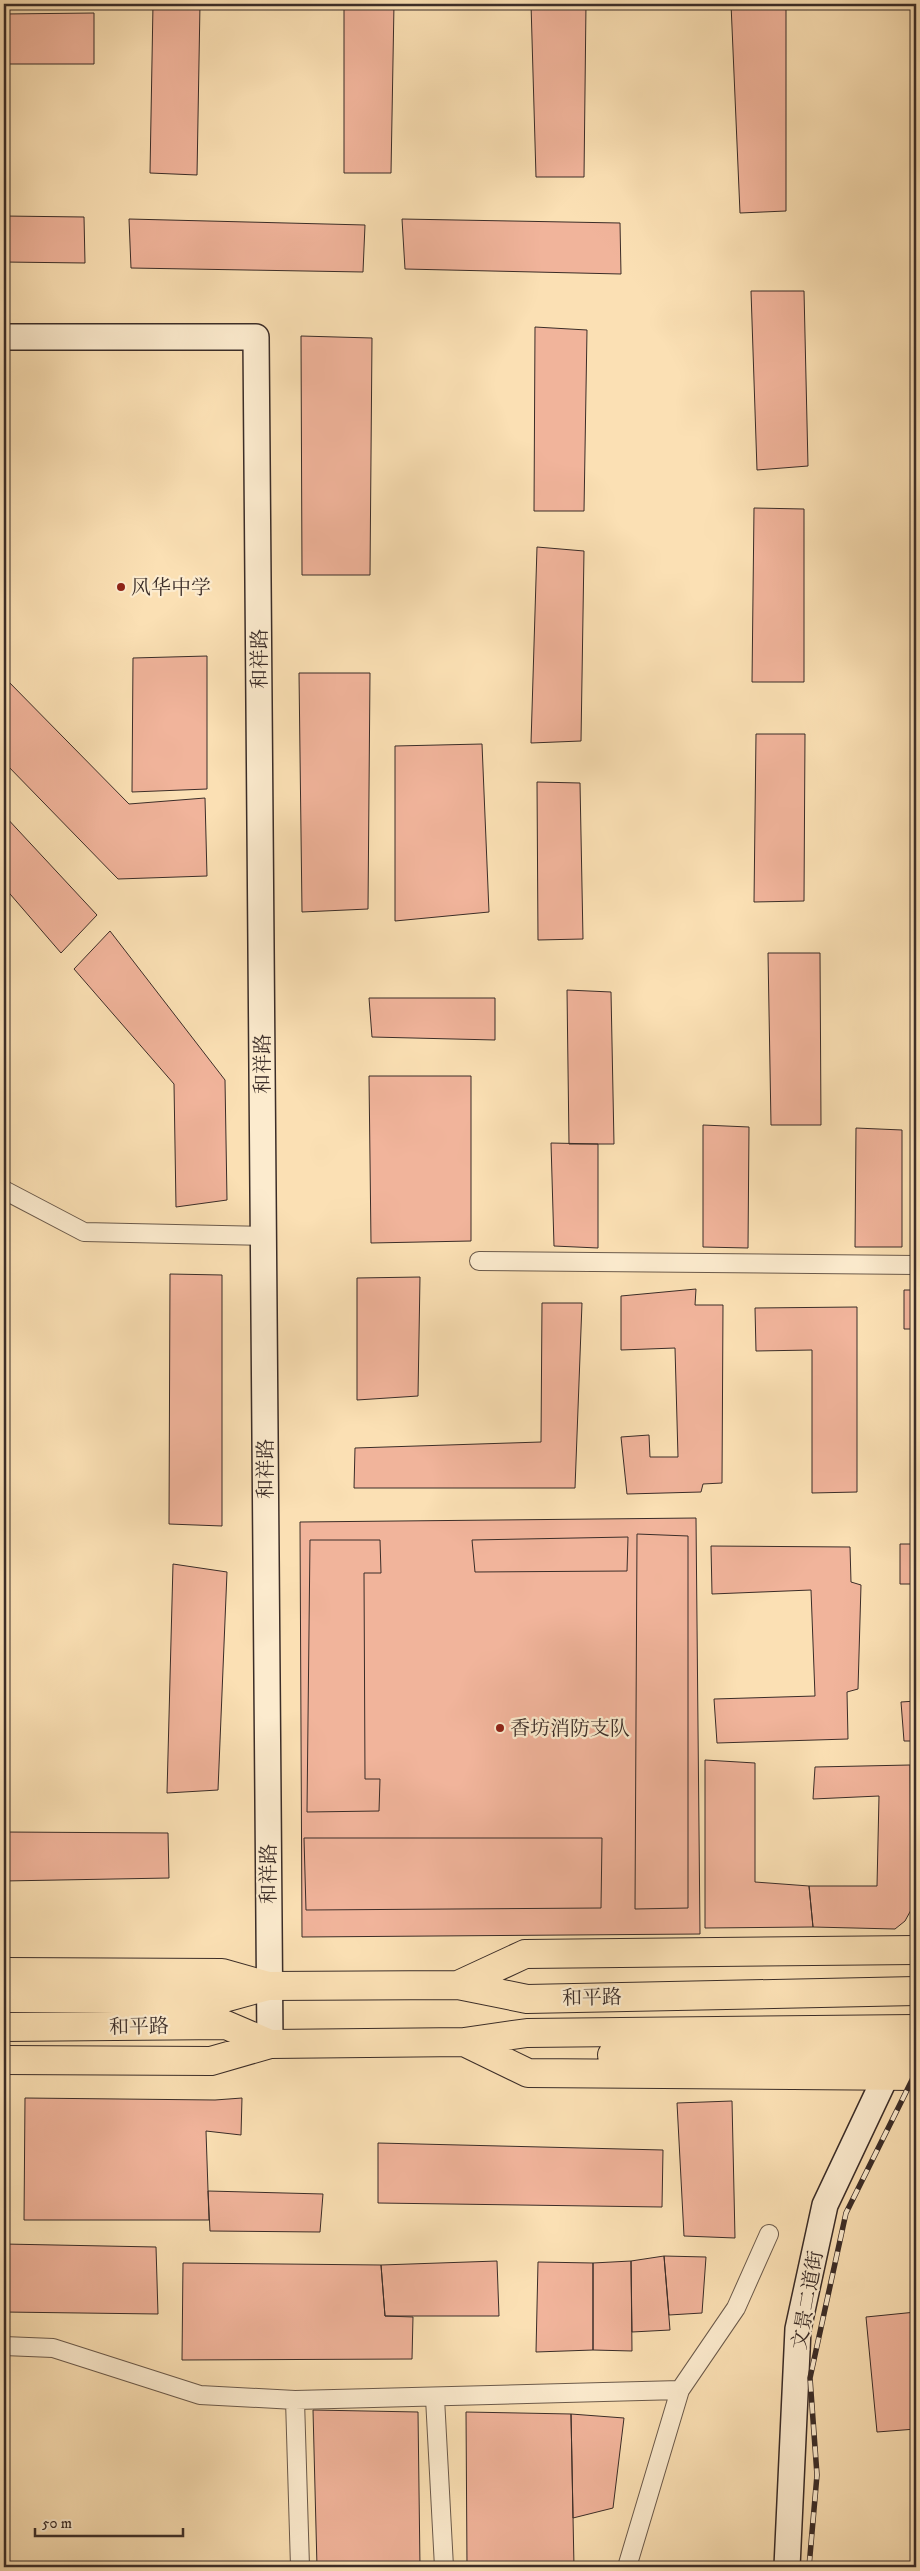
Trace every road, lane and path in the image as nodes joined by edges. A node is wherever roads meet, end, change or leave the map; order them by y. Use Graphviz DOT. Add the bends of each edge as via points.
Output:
graph roads {
  1 [pos="4,337"];
  2 [pos="4,1190"];
  3 [pos="264,1236"];
  4 [pos="479,1261"];
  5 [pos="916,1265"];
  6 [pos="916,1950"];
  7 [pos="4,1972"];
  8 [pos="916,1973"];
  9 [pos="458,1985"];
  10 [pos="268,1986"];
  11 [pos="916,1991"];
  12 [pos="4,1998"];
  13 [pos="4,2028"];
  14 [pos="916,2029"];
  15 [pos="464,2042"];
  16 [pos="270,2044"];
  17 [pos="916,2052"];
  18 [pos="4,2060"];
  19 [pos="886,2076"];
  20 [pos="916,2076"];
  21 [pos="769,2234"];
  22 [pos="4,2346"];
  23 [pos="680,2390"];
  24 [pos="436,2398"];
  25 [pos="295,2400"];
  26 [pos="300,2567"];
  27 [pos="444,2567"];
  28 [pos="627,2567"];
  29 [pos="787,2567"];
  1 -- 3 [label="street, 和祥路" via="256,337"];
  2 -- 3 [label="street" via="84,1232"];
  3 -- 10 [label="street, 和祥路"];
  4 -- 5 [label="street"];
  6 -- 9 [label="main road" via="525,1954"];
  7 -- 10 [label="main road, 和平路" via="222,1973"];
  8 -- 9 [label="main road" via="525,1980"];
  9 -- 10 [label="main road, 和平路"];
  9 -- 11 [label="main road, 和平路" via="527,1999"];
  10 -- 12 [label="main road, 和平路" via="224,1998"];
  10 -- 16 [label="street, 和祥路"];
  13 -- 16 [label="main road, 和平路" via="226,2025"];
  14 -- 15 [label="main road, 和平路" via="527,2033"];
  15 -- 16 [label="main road, 和平路"];
  15 -- 17 [label="main road" via="528,2056"];
  15 -- 19 [label="main road" via="528,2073"];
  16 -- 18 [label="main road, 和平路" via="211,2061"];
  19 -- 20 [label="main road"];
  19 -- 29 [label="street, 文景二道街" via="825,2205 798,2329"];
  21 -- 23 [label="street" via="736,2308"];
  22 -- 25 [label="street" via="53,2348 200,2395"];
  23 -- 24 [label="street"];
  23 -- 28 [label="street"];
  24 -- 25 [label="street"];
  24 -- 27 [label="street"];
  25 -- 26 [label="street"];
}
